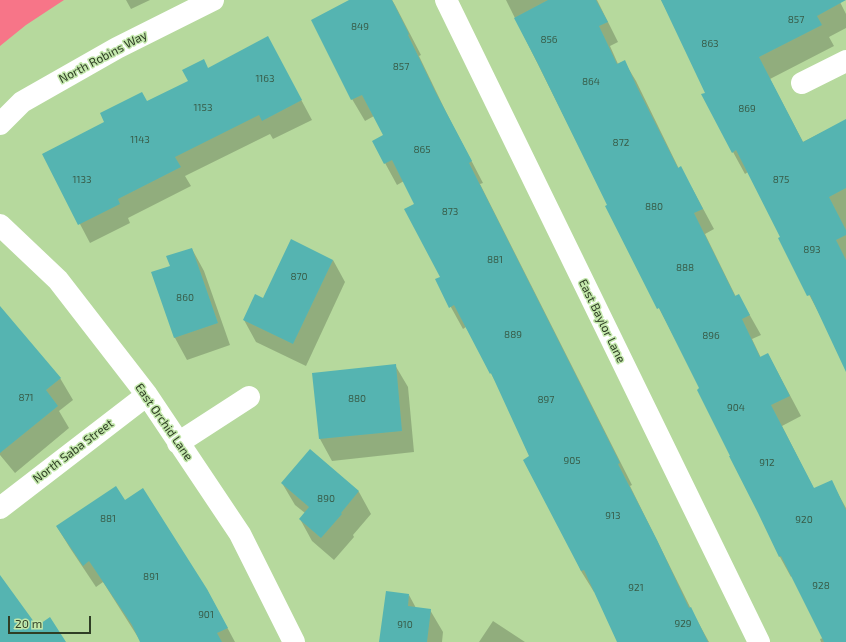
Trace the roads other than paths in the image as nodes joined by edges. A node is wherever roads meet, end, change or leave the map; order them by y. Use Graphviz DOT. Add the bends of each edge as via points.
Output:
graph roads {
  1 [pos="214,0"];
  2 [pos="446,0"];
  3 [pos="846,61"];
  4 [pos="802,83"];
  5 [pos="0,124"];
  6 [pos="0,225"];
  7 [pos="147,395"];
  8 [pos="249,397"];
  9 [pos="178,442"];
  10 [pos="0,508"];
  11 [pos="294,642"];
  12 [pos="759,642"];
  1 -- 5 [label="street, North Robins Way" via="117,48 22,102"];
  2 -- 12 [label="street, East Baylor Lane"];
  3 -- 4 [label="street"];
  6 -- 7 [label="street, East Orchid Lane" via="58,280"];
  7 -- 9 [label="street, East Orchid Lane"];
  7 -- 10 [label="street, North Saba Street"];
  8 -- 9 [label="street"];
  9 -- 11 [label="street, East Orchid Lane" via="240,534"];
}
